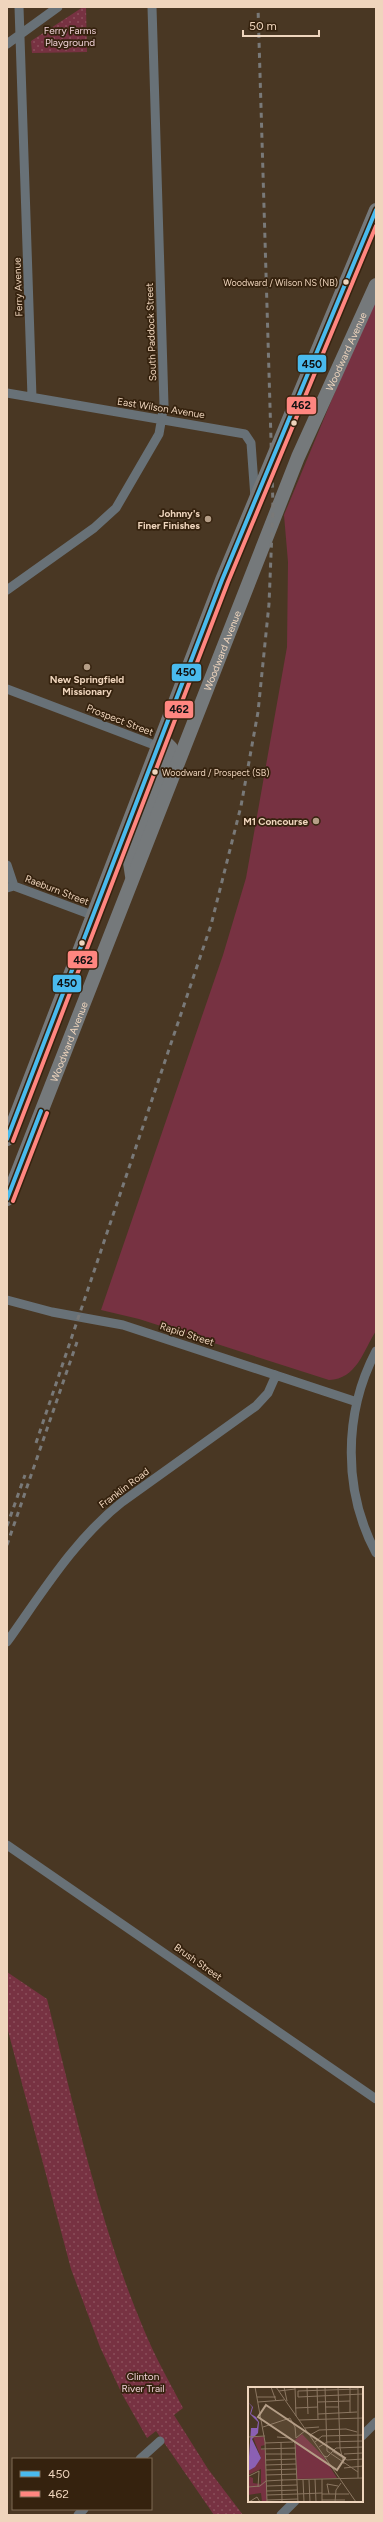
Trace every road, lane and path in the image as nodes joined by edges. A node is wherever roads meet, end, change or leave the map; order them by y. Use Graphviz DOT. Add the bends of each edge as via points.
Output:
graph roads {
  1 [pos="19,7"];
  2 [pos="58,7"];
  3 [pos="152,7"];
  4 [pos="20,34"];
  5 [pos="7,44"];
  6 [pos="376,210"];
  7 [pos="376,285"];
  8 [pos="7,393"];
  9 [pos="32,398"];
  10 [pos="163,420"];
  11 [pos="254,499"];
  12 [pos="7,590"];
  13 [pos="7,689"];
  14 [pos="157,746"];
  15 [pos="7,865"];
  16 [pos="132,878"];
  17 [pos="11,887"];
  18 [pos="92,915"];
  19 [pos="84,1002"];
  20 [pos="11,1116"];
  21 [pos="7,1139"];
  22 [pos="7,1199"];
  23 [pos="7,1300"];
  24 [pos="376,1351"];
  25 [pos="276,1375"];
  26 [pos="357,1402"];
  27 [pos="376,1554"];
  28 [pos="7,1642"];
  29 [pos="7,1845"];
  30 [pos="376,2099"];
  31 [pos="376,2422"];
  32 [pos="363,2435"];
  33 [pos="160,2441"];
  34 [pos="141,2458"];
  35 [pos="294,2502"];
  36 [pos="281,2515"];
  1 -- 4 [label="street, Ferry Avenue"];
  2 -- 4 [label="street"];
  3 -- 10 [label="street, South Paddock Street"];
  4 -- 5 [label="street"];
  4 -- 9 [label="street, Ferry Avenue"];
  6 -- 11 [label="main road"];
  7 -- 16 [label="main road, Woodward Avenue" via="298,457"];
  8 -- 9 [label="street, East Wilson Avenue"];
  9 -- 10 [label="street, East Wilson Avenue"];
  10 -- 11 [label="street, East Wilson Avenue" via="241,432 248,436 251,443"];
  10 -- 12 [label="street, South Paddock Street" via="152,449 116,508 94,528"];
  11 -- 14 [label="main road"];
  13 -- 14 [label="street, Prospect Street"];
  14 -- 16 [label="main road" via="165,742 171,748 129,856"];
  14 -- 18 [label="main road"];
  15 -- 17 [label="street, Raeburn Street"];
  16 -- 19 [label="main road, Woodward Avenue"];
  17 -- 18 [label="street, Raeburn Street"];
  18 -- 19 [label="main road" via="97,928 70,995 73,1002"];
  18 -- 20 [label="main road"];
  19 -- 22 [label="main road, Woodward Avenue"];
  20 -- 21 [label="main road"];
  23 -- 25 [label="street, Rapid Street" via="52,1312 123,1325"];
  24 -- 26 [label="street"];
  25 -- 26 [label="street, Rapid Street"];
  25 -- 28 [label="street, Franklin Road" via="268,1393 256,1406 122,1502 101,1520 69,1557"];
  26 -- 27 [label="street" via="351,1444 353,1480 360,1514"];
  29 -- 30 [label="street, Brush Street"];
  31 -- 32 [label="street"];
  33 -- 34 [label="street"];
  35 -- 36 [label="street"];
}
